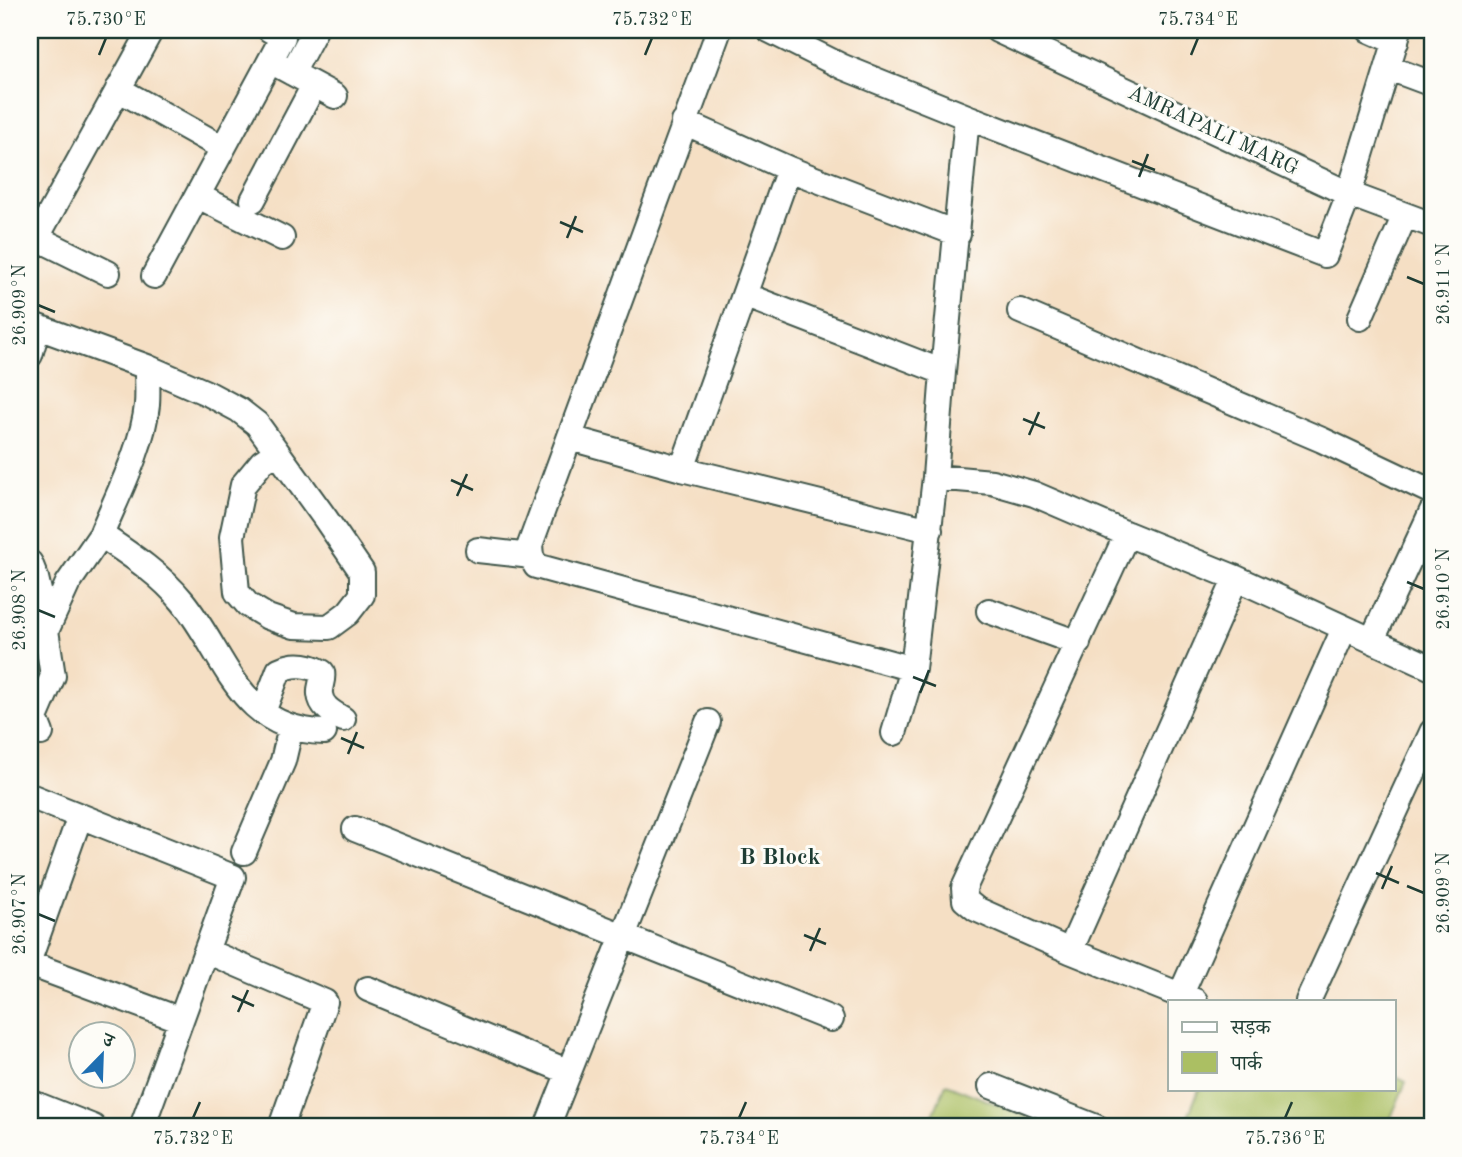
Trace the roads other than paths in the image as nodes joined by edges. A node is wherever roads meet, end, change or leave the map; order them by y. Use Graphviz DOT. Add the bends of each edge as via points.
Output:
graph roads {
  1 [pos="151,30"];
  2 [pos="270,30"];
  3 [pos="315,30"];
  4 [pos="719,30"];
  5 [pos="769,30"];
  6 [pos="998,30"];
  7 [pos="1369,30"];
  8 [pos="1398,36"];
  9 [pos="270,61"];
  10 [pos="1389,68"];
  11 [pos="292,73"];
  12 [pos="1432,83"];
  13 [pos="118,89"];
  14 [pos="967,117"];
  15 [pos="684,122"];
  16 [pos="223,148"];
  17 [pos="789,169"];
  18 [pos="1349,194"];
  19 [pos="198,196"];
  20 [pos="253,201"];
  21 [pos="1405,215"];
  22 [pos="1432,225"];
  23 [pos="958,234"];
  24 [pos="282,238"];
  25 [pos="34,243"];
  26 [pos="108,273"];
  27 [pos="154,276"];
  28 [pos="744,295"];
  29 [pos="1020,311"];
  30 [pos="1360,318"];
  31 [pos="34,325"];
  32 [pos="30,355"];
  33 [pos="147,367"];
  34 [pos="943,372"];
  35 [pos="570,438"];
  36 [pos="277,452"];
  37 [pos="682,468"];
  38 [pos="936,477"];
  39 [pos="1432,492"];
  40 [pos="1432,511"];
  41 [pos="930,530"];
  42 [pos="1126,534"];
  43 [pos="101,535"];
  44 [pos="478,550"];
  45 [pos="531,556"];
  46 [pos="30,563"];
  47 [pos="1236,578"];
  48 [pos="989,611"];
  49 [pos="1344,628"];
  50 [pos="47,629"];
  51 [pos="1372,640"];
  52 [pos="1077,643"];
  53 [pos="30,655"];
  54 [pos="52,666"];
  55 [pos="1432,668"];
  56 [pos="913,669"];
  57 [pos="263,712"];
  58 [pos="708,722"];
  59 [pos="291,727"];
  60 [pos="1432,732"];
  61 [pos="41,733"];
  62 [pos="894,733"];
  63 [pos="30,796"];
  64 [pos="80,816"];
  65 [pos="355,829"];
  66 [pos="244,852"];
  67 [pos="624,938"];
  68 [pos="206,951"];
  69 [pos="1070,951"];
  70 [pos="30,957"];
  71 [pos="30,964"];
  72 [pos="368,989"];
  73 [pos="1187,998"];
  74 [pos="1308,1000"];
  75 [pos="831,1019"];
  76 [pos="181,1020"];
  77 [pos="569,1072"];
  78 [pos="991,1086"];
  79 [pos="30,1102"];
  80 [pos="93,1127"];
  81 [pos="142,1127"];
  82 [pos="281,1127"];
  83 [pos="547,1127"];
  84 [pos="1096,1127"];
  1 -- 13 [label="street"];
  2 -- 9 [label="street" via="283,37"];
  3 -- 11 [label="street"];
  4 -- 15 [label="street"];
  5 -- 14 [label="street" via="843,67"];
  6 -- 18 [label="street, AMRAPALI MARG"];
  7 -- 8 [label="street"];
  8 -- 10 [label="street"];
  9 -- 11 [label="street"];
  9 -- 16 [label="street"];
  10 -- 12 [label="street"];
  10 -- 18 [label="street"];
  11 -- 20 [label="street" via="325,91"];
  13 -- 16 [label="street"];
  13 -- 25 [label="street"];
  14 -- 18 [label="street" via="1325,255"];
  14 -- 23 [label="street"];
  15 -- 17 [label="street"];
  15 -- 35 [label="street"];
  16 -- 19 [label="street"];
  17 -- 23 [label="street"];
  17 -- 28 [label="street"];
  18 -- 21 [label="street, AMRAPALI MARG"];
  19 -- 24 [label="street"];
  19 -- 27 [label="street"];
  21 -- 22 [label="street, AMRAPALI MARG"];
  21 -- 30 [label="street"];
  23 -- 34 [label="street"];
  25 -- 26 [label="street"];
  28 -- 34 [label="street"];
  28 -- 37 [label="street"];
  29 -- 39 [label="street"];
  31 -- 32 [label="street"];
  31 -- 33 [label="street"];
  33 -- 36 [label="street" via="239,410 257,424"];
  33 -- 43 [label="street" via="147,407 141,432"];
  34 -- 38 [label="street"];
  35 -- 37 [label="street"];
  35 -- 45 [label="street" via="530,545"];
  36 -- 36 [label="street" via="362,572 362,595 329,627 294,626 268,617 237,592 232,537 243,485"];
  37 -- 41 [label="street"];
  38 -- 41 [label="street"];
  38 -- 42 [label="street" via="992,482 1034,494"];
  40 -- 51 [label="street"];
  41 -- 56 [label="street"];
  42 -- 47 [label="street"];
  42 -- 52 [label="street"];
  43 -- 50 [label="street" via="68,583"];
  43 -- 57 [label="street" via="160,576 185,604 231,680"];
  44 -- 45 [label="street"];
  45 -- 56 [label="street" via="536,566"];
  46 -- 50 [label="street"];
  47 -- 49 [label="street"];
  47 -- 69 [label="street"];
  48 -- 52 [label="street"];
  49 -- 51 [label="street"];
  49 -- 73 [label="street"];
  50 -- 54 [label="street"];
  51 -- 55 [label="street"];
  52 -- 69 [label="street" via="964,888 965,900 976,909"];
  53 -- 54 [label="street"];
  54 -- 61 [label="street" via="53,676 36,718"];
  56 -- 62 [label="street"];
  57 -- 59 [label="street"];
  57 -- 59 [label="street" via="279,670 293,664 322,671 320,694 333,725 301,732"];
  58 -- 67 [label="street"];
  59 -- 66 [label="street" via="283,761"];
  60 -- 74 [label="street"];
  63 -- 64 [label="street"];
  64 -- 68 [label="street" via="233,877"];
  64 -- 70 [label="street"];
  65 -- 67 [label="street"];
  67 -- 75 [label="street"];
  67 -- 77 [label="street"];
  68 -- 76 [label="street"];
  68 -- 82 [label="street" via="325,1002"];
  69 -- 73 [label="street"];
  71 -- 76 [label="street"];
  72 -- 77 [label="street"];
  76 -- 81 [label="street"];
  77 -- 83 [label="street"];
  78 -- 84 [label="street"];
  79 -- 80 [label="street"];
}
